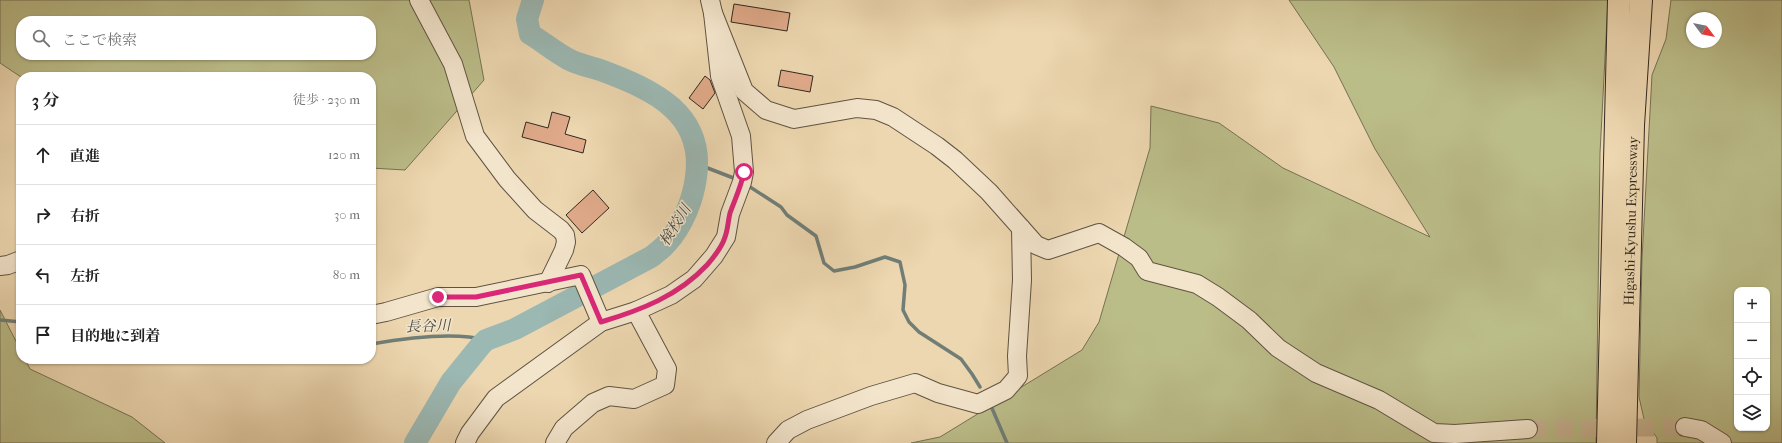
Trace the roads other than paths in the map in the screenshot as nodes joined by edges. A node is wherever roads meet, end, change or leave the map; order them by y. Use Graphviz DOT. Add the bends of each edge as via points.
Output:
graph roads {
  1 [pos="419,0"];
  2 [pos="1619,0"];
  3 [pos="1641,0"];
  4 [pos="712,6"];
  5 [pos="1021,228"];
  6 [pos="16,262"];
  7 [pos="0,266"];
  8 [pos="548,283"];
  9 [pos="636,311"];
  10 [pos="376,314"];
  11 [pos="598,315"];
  12 [pos="1685,427"];
  13 [pos="1528,429"];
  14 [pos="465,443"];
  15 [pos="555,443"];
  16 [pos="776,443"];
  17 [pos="1608,443"];
  18 [pos="1625,443"];
  19 [pos="1722,443"];
  1 -- 8 [label="street" via="453,64 475,136 507,179 535,210 565,235 564,250"];
  2 -- 17 [label="highway, Higashi-Kyushu Expressway"];
  3 -- 18 [label="highway, Higashi-Kyushu Expressway" via="1633,125"];
  4 -- 5 [label="street" via="744,91 766,110 794,119 857,108 876,110 892,117 955,160 989,192"];
  4 -- 9 [label="street" via="720,76 741,136 744,172 742,182 730,214 726,237 714,256 694,278 677,291"];
  5 -- 13 [label="street" via="1036,245 1048,250 1099,233 1139,258 1147,271 1197,284 1218,297 1249,320 1278,348 1316,373 1378,400 1434,433"];
  5 -- 16 [label="street" via="1022,280 1018,376 1006,390 978,404 938,393 915,383 807,420 788,430"];
  6 -- 7 [label="street"];
  8 -- 10 [label="street" via="476,297 438,297"];
  8 -- 11 [label="street" via="581,275"];
  9 -- 11 [label="street"];
  9 -- 15 [label="street" via="668,369 665,385 634,399 609,396 593,403 564,428"];
  11 -- 14 [label="street" via="496,398"];
  12 -- 19 [label="street" via="1701,430"];
}
